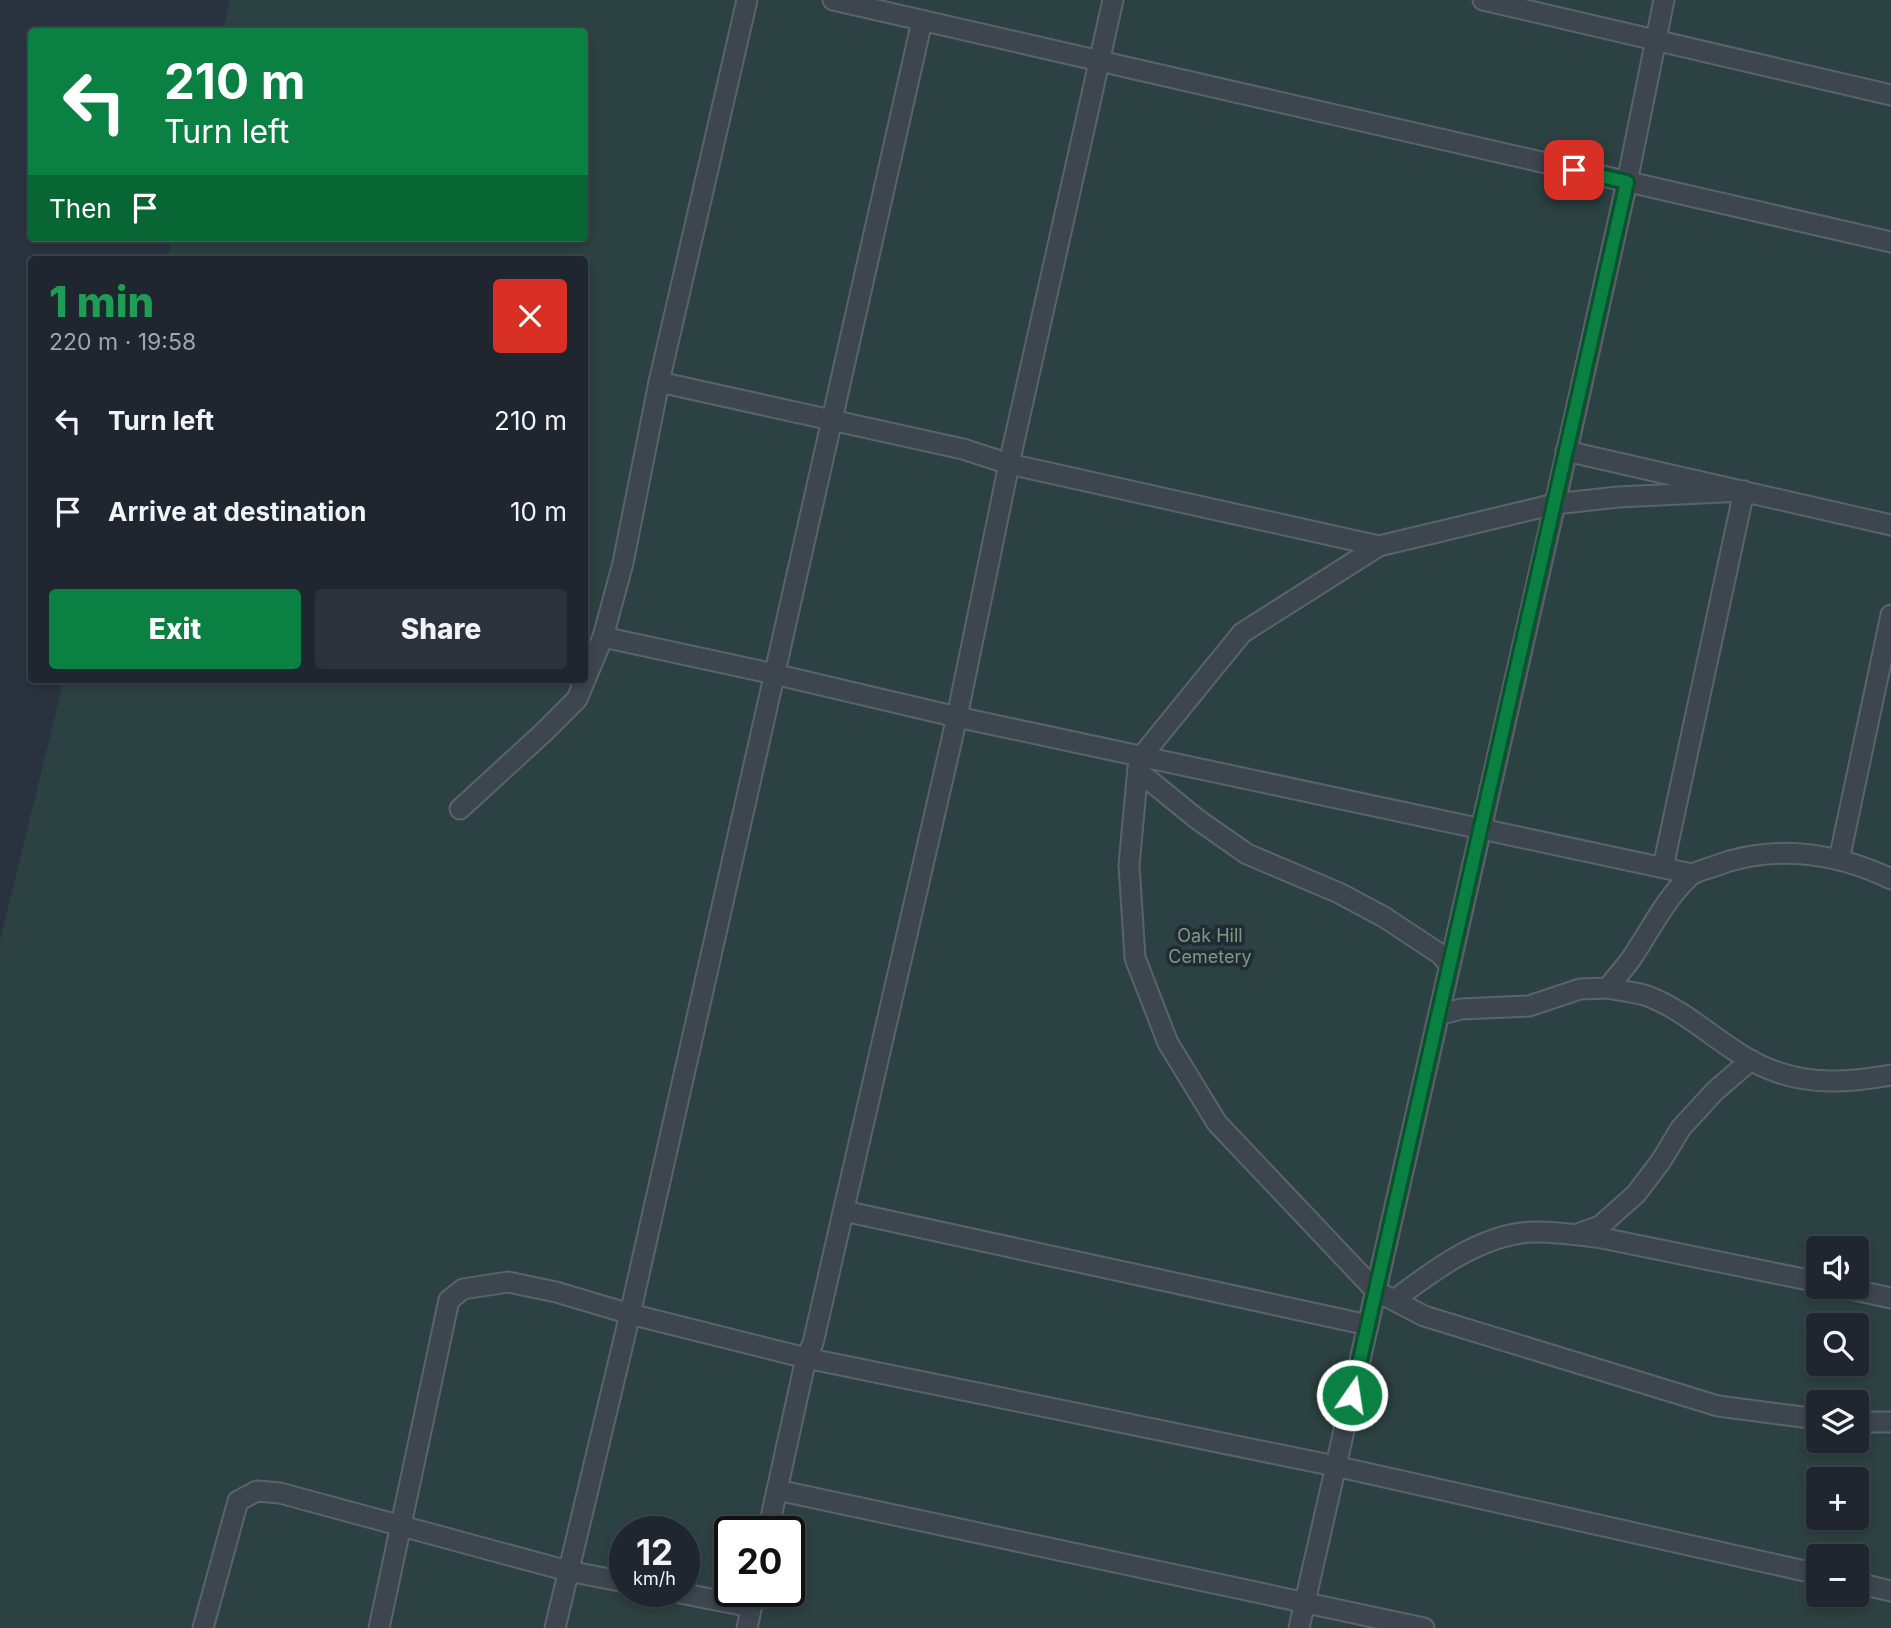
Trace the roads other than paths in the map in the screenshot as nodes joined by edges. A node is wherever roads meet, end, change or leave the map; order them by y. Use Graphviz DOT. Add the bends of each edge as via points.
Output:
graph roads {
  1 [pos="747,0"];
  2 [pos="833,0"];
  3 [pos="1113,0"];
  4 [pos="1483,0"];
  5 [pos="1664,0"];
  6 [pos="922,21"];
  7 [pos="1655,40"];
  8 [pos="1099,60"];
  9 [pos="1891,94"];
  10 [pos="1627,182"];
  11 [pos="1891,242"];
  12 [pos="659,382"];
  13 [pos="831,419"];
  14 [pos="1566,451"];
  15 [pos="1009,464"];
  16 [pos="1744,491"];
  17 [pos="1555,504"];
  18 [pos="1891,525"];
  19 [pos="1378,546"];
  20 [pos="1891,615"];
  21 [pos="603,637"];
  22 [pos="588,673"];
  23 [pos="774,674"];
  24 [pos="584,683"];
  25 [pos="957,718"];
  26 [pos="1139,764"];
  27 [pos="460,809"];
  28 [pos="1481,829"];
  29 [pos="1839,860"];
  30 [pos="1663,867"];
  31 [pos="1692,874"];
  32 [pos="1891,879"];
  33 [pos="1450,965"];
  34 [pos="1608,988"];
  35 [pos="1439,1015"];
  36 [pos="1751,1060"];
  37 [pos="1891,1074"];
  38 [pos="844,1211"];
  39 [pos="1577,1234"];
  40 [pos="1806,1280"];
  41 [pos="1376,1291"];
  42 [pos="1869,1293"];
  43 [pos="1891,1298"];
  44 [pos="1394,1300"];
  45 [pos="629,1314"];
  46 [pos="1368,1325"];
  47 [pos="806,1358"];
  48 [pos="1806,1417"];
  49 [pos="1869,1422"];
  50 [pos="1891,1422"];
  51 [pos="1335,1466"];
  52 [pos="777,1490"];
  53 [pos="771,1516"];
  54 [pos="402,1527"];
  55 [pos="568,1571"];
  56 [pos="1806,1571"];
  57 [pos="609,1579"];
  58 [pos="1869,1586"];
  59 [pos="1891,1591"];
  60 [pos="1305,1601"];
  61 [pos="751,1607"];
  62 [pos="203,1628"];
  63 [pos="379,1628"];
  64 [pos="555,1628"];
  65 [pos="747,1628"];
  66 [pos="1299,1628"];
  67 [pos="1424,1628"];
  1 -- 12 [label="lane"];
  2 -- 6 [label="lane"];
  3 -- 8 [label="lane"];
  4 -- 7 [label="lane"];
  5 -- 7 [label="lane"];
  6 -- 8 [label="lane"];
  6 -- 13 [label="lane"];
  7 -- 9 [label="lane"];
  7 -- 10 [label="lane"];
  8 -- 10 [label="lane"];
  8 -- 15 [label="lane"];
  10 -- 11 [label="lane"];
  10 -- 14 [label="lane"];
  12 -- 13 [label="lane"];
  12 -- 21 [label="lane"];
  13 -- 15 [label="lane"];
  13 -- 23 [label="lane"];
  14 -- 16 [label="lane"];
  14 -- 17 [label="lane"];
  15 -- 19 [label="lane"];
  15 -- 25 [label="lane"];
  16 -- 17 [label="lane"];
  16 -- 18 [label="lane"];
  16 -- 30 [label="lane"];
  17 -- 19 [label="lane"];
  17 -- 28 [label="lane"];
  19 -- 26 [label="lane" via="1241,634"];
  20 -- 29 [label="lane"];
  21 -- 22 [label="lane"];
  21 -- 23 [label="lane"];
  23 -- 25 [label="lane"];
  23 -- 45 [label="lane"];
  24 -- 27 [label="lane" via="577,699"];
  25 -- 26 [label="lane"];
  25 -- 38 [label="lane"];
  26 -- 28 [label="lane"];
  26 -- 33 [label="lane" via="1197,819 1247,854 1384,917"];
  26 -- 41 [label="lane" via="1129,865 1135,958 1168,1043 1217,1123"];
  28 -- 30 [label="lane"];
  28 -- 33 [label="lane"];
  29 -- 31 [label="lane" via="1760,853"];
  29 -- 32 [label="lane"];
  30 -- 31 [label="lane"];
  31 -- 34 [label="lane" via="1668,900"];
  33 -- 35 [label="lane"];
  34 -- 35 [label="lane" via="1580,989 1529,1006 1461,1009"];
  34 -- 36 [label="lane" via="1649,996"];
  35 -- 41 [label="lane"];
  36 -- 37 [label="lane" via="1794,1077 1823,1082"];
  36 -- 39 [label="lane" via="1681,1128 1636,1194 1600,1226"];
  38 -- 46 [label="lane"];
  38 -- 47 [label="lane"];
  39 -- 40 [label="lane"];
  39 -- 44 [label="lane" via="1522,1232 1483,1244"];
  41 -- 44 [label="lane"];
  41 -- 46 [label="lane"];
  42 -- 43 [label="lane"];
  44 -- 48 [label="lane" via="1424,1315 1717,1406"];
  45 -- 47 [label="lane"];
  45 -- 54 [label="lane" via="508,1282 454,1294 447,1308"];
  45 -- 55 [label="lane"];
  46 -- 51 [label="lane"];
  47 -- 51 [label="lane"];
  47 -- 52 [label="lane"];
  49 -- 50 [label="lane"];
  51 -- 56 [label="lane"];
  51 -- 60 [label="lane"];
  52 -- 53 [label="lane"];
  52 -- 60 [label="lane"];
  54 -- 55 [label="lane"];
  54 -- 62 [label="lane" via="280,1493 257,1492 238,1501"];
  54 -- 63 [label="lane"];
  55 -- 57 [label="lane"];
  55 -- 64 [label="lane"];
  58 -- 59 [label="lane"];
  60 -- 66 [label="lane"];
  60 -- 67 [label="lane"];
  61 -- 65 [label="lane"];
}
